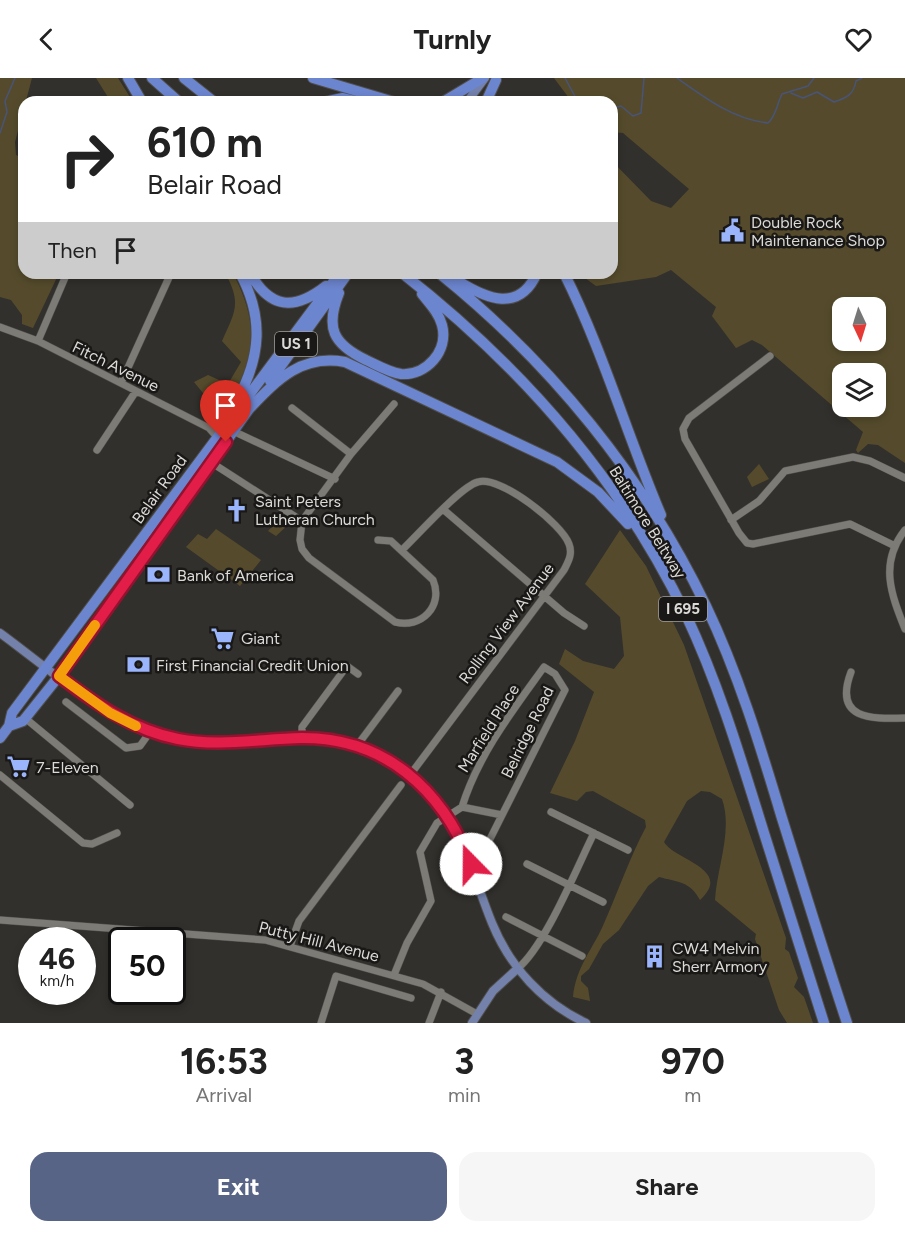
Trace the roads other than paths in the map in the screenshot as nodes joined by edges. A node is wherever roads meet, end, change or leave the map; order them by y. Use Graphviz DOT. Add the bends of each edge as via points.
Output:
graph roads {
  1 [pos="128,78"];
  2 [pos="152,78"];
  3 [pos="184,78"];
  4 [pos="314,78"];
  5 [pos="490,78"];
  6 [pos="138,96"];
  7 [pos="172,96"];
  8 [pos="206,96"];
  9 [pos="374,96"];
  10 [pos="455,96"];
  11 [pos="473,96"];
  12 [pos="482,96"];
  13 [pos="487,96"];
  14 [pos="64,279"];
  15 [pos="168,279"];
  16 [pos="243,279"];
  17 [pos="254,279"];
  18 [pos="337,279"];
  19 [pos="340,279"];
  20 [pos="340,279"];
  21 [pos="341,279"];
  22 [pos="408,279"];
  23 [pos="410,279"];
  24 [pos="446,279"];
  25 [pos="454,279"];
  26 [pos="534,279"];
  27 [pos="567,279"];
  28 [pos="0,327"];
  29 [pos="38,341"];
  30 [pos="770,356"];
  31 [pos="121,384"];
  32 [pos="136,391"];
  33 [pos="394,404"];
  34 [pos="292,408"];
  35 [pos="249,410"];
  36 [pos="233,431"];
  37 [pos="216,436"];
  38 [pos="97,450"];
  39 [pos="351,454"];
  40 [pos="201,456"];
  41 [pos="211,462"];
  42 [pos="905,478"];
  43 [pos="335,479"];
  44 [pos="444,510"];
  45 [pos="731,520"];
  46 [pos="302,521"];
  47 [pos="905,530"];
  48 [pos="378,540"];
  49 [pos="674,545"];
  50 [pos="895,546"];
  51 [pos="402,550"];
  52 [pos="543,596"];
  53 [pos="584,626"];
  54 [pos="905,629"];
  55 [pos="0,633"];
  56 [pos="702,653"];
  57 [pos="47,667"];
  58 [pos="544,667"];
  59 [pos="851,672"];
  60 [pos="358,674"];
  61 [pos="59,676"];
  62 [pos="398,691"];
  63 [pos="66,702"];
  64 [pos="25,718"];
  65 [pos="905,718"];
  66 [pos="3,732"];
  67 [pos="150,732"];
  68 [pos="302,738"];
  69 [pos="356,747"];
  70 [pos="410,774"];
  71 [pos="0,775"];
  72 [pos="401,785"];
  73 [pos="130,805"];
  74 [pos="462,807"];
  75 [pos="551,812"];
  76 [pos="502,815"];
  77 [pos="448,816"];
  78 [pos="117,833"];
  79 [pos="594,833"];
  80 [pos="486,847"];
  81 [pos="628,850"];
  82 [pos="526,864"];
  83 [pos="568,885"];
  84 [pos="603,902"];
  85 [pos="506,917"];
  86 [pos="0,920"];
  87 [pos="542,936"];
  88 [pos="290,946"];
  89 [pos="582,956"];
  90 [pos="366,968"];
  91 [pos="517,969"];
  92 [pos="394,975"];
  93 [pos="362,983"];
  94 [pos="441,992"];
  95 [pos="411,998"];
  96 [pos="477,1014"];
  97 [pos="321,1023"];
  98 [pos="429,1023"];
  99 [pos="472,1023"];
  100 [pos="586,1023"];
  101 [pos="824,1023"];
  102 [pos="847,1023"];
  1 -- 6 [label="highway"];
  2 -- 7 [label="highway"];
  3 -- 8 [label="highway"];
  4 -- 9 [label="highway"];
  5 -- 10 [label="highway"];
  5 -- 11 [label="main road"];
  5 -- 12 [label="main road"];
  5 -- 13 [label="highway"];
  14 -- 29 [label="street"];
  15 -- 31 [label="street"];
  16 -- 37 [label="highway" via="254,304 258,346 247,382"];
  17 -- 18 [label="highway" via="263,293 284,303 305,300"];
  19 -- 37 [label="highway, Belair Road / US 1"];
  20 -- 35 [label="highway, Belair Road / US 1"];
  21 -- 22 [label="highway" via="332,312 338,340 353,354 390,372 406,374 434,360 444,335 437,313"];
  23 -- 56 [label="highway, Baltimore Beltway / I 695" via="492,348 582,447 649,548"];
  24 -- 49 [label="highway, Baltimore Beltway / I 695" via="508,333 557,384 621,463"];
  25 -- 26 [label="highway" via="481,295 500,299 522,293"];
  27 -- 49 [label="highway"];
  28 -- 29 [label="street, Fitch Avenue"];
  29 -- 31 [label="street, Fitch Avenue"];
  30 -- 45 [label="street" via="689,418 683,428 685,439"];
  31 -- 32 [label="street, Fitch Avenue"];
  32 -- 37 [label="street, Fitch Avenue" via="209,428"];
  32 -- 38 [label="street"];
  33 -- 39 [label="street"];
  34 -- 39 [label="street"];
  35 -- 36 [label="highway, Belair Road / US 1"];
  35 -- 56 [label="highway" via="289,371 309,362 337,360 556,462 588,483 620,514 668,586"];
  36 -- 41 [label="highway, Belair Road / US 1"];
  36 -- 43 [label="street"];
  37 -- 40 [label="highway, Belair Road / US 1"];
  39 -- 43 [label="street"];
  40 -- 41 [label="street"];
  40 -- 57 [label="highway, Belair Road / US 1"];
  41 -- 46 [label="street"];
  41 -- 61 [label="highway, Belair Road / US 1"];
  42 -- 45 [label="street" via="853,457 785,471 759,501"];
  43 -- 46 [label="street"];
  44 -- 51 [label="street, Rolling View Avenue"];
  44 -- 52 [label="street"];
  44 -- 52 [label="street, Rolling View Avenue" via="474,483 493,481 512,490 553,525 569,543 570,555 564,570"];
  45 -- 50 [label="street" via="743,539 752,544 850,524"];
  46 -- 51 [label="street" via="300,540 309,558 395,621 415,623 430,611 436,596 435,585"];
  47 -- 50 [label="street"];
  48 -- 51 [label="street" via="391,541"];
  49 -- 102 [label="highway, Baltimore Beltway / I 695" via="706,607 740,689"];
  50 -- 54 [label="street" via="888,580"];
  52 -- 53 [label="street"];
  52 -- 70 [label="street, Rolling View Avenue"];
  55 -- 57 [label="main road"];
  56 -- 101 [label="highway, Baltimore Beltway / I 695" via="739,752"];
  57 -- 61 [label="main road"];
  57 -- 66 [label="highway, Belair Road / US 1" via="12,713"];
  58 -- 74 [label="street, Marfield Place" via="486,753 468,786"];
  58 -- 76 [label="street, Belridge Road" via="555,674 565,690"];
  59 -- 65 [label="street" via="847,698 854,711 868,718"];
  60 -- 68 [label="street" via="347,666 302,727"];
  61 -- 64 [label="highway, Belair Road / US 1"];
  61 -- 67 [label="main road" via="110,713"];
  62 -- 69 [label="street"];
  63 -- 67 [label="street" via="126,748 140,746"];
  64 -- 66 [label="highway, Belair Road / US 1"];
  64 -- 73 [label="street"];
  67 -- 68 [label="main road" via="206,742"];
  68 -- 69 [label="main road"];
  69 -- 70 [label="main road"];
  70 -- 77 [label="main road"];
  71 -- 78 [label="street" via="83,843 92,844"];
  72 -- 88 [label="street" via="299,921"];
  74 -- 76 [label="street"];
  74 -- 77 [label="street"];
  75 -- 79 [label="street"];
  76 -- 80 [label="street, Belridge Road"];
  77 -- 91 [label="main road" via="461,838 492,923"];
  77 -- 92 [label="street" via="437,823 422,845 420,858 431,901"];
  79 -- 81 [label="street"];
  79 -- 83 [label="street"];
  82 -- 83 [label="street"];
  83 -- 84 [label="street"];
  83 -- 87 [label="street"];
  85 -- 87 [label="street"];
  86 -- 88 [label="street, Putty Hill Avenue" via="254,939"];
  87 -- 89 [label="street"];
  87 -- 91 [label="street" via="531,957"];
  88 -- 90 [label="street, Putty Hill Avenue"];
  90 -- 92 [label="street, Putty Hill Avenue"];
  90 -- 93 [label="street"];
  91 -- 96 [label="main road"];
  91 -- 100 [label="main road" via="547,998"];
  92 -- 94 [label="street, Putty Hill Avenue"];
  93 -- 95 [label="street"];
  93 -- 97 [label="street" via="336,976"];
  94 -- 96 [label="street, Putty Hill Avenue"];
  94 -- 98 [label="street"];
  96 -- 99 [label="main road"];
}
